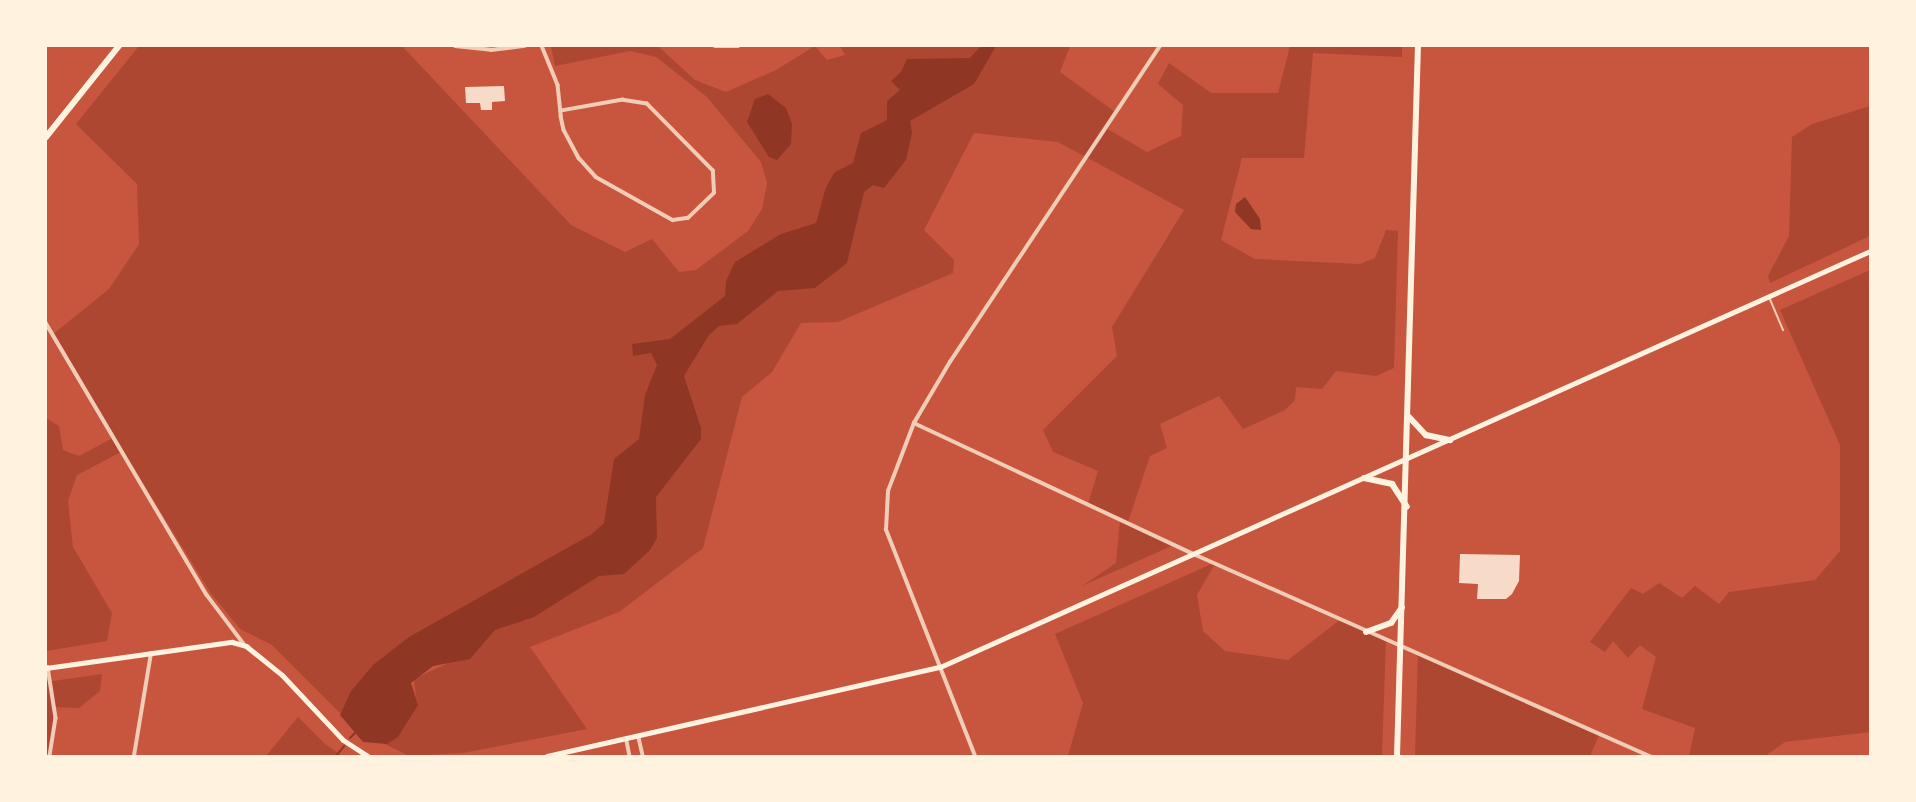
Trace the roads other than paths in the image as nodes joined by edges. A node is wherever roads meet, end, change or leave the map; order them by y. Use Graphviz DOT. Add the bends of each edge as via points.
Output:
graph roads {
  1 [pos="119,46"];
  2 [pos="455,46"];
  3 [pos="525,46"];
  4 [pos="542,46"];
  5 [pos="715,46"];
  6 [pos="738,46"];
  7 [pos="1160,46"];
  8 [pos="1418,46"];
  9 [pos="561,111"];
  10 [pos="46,137"];
  11 [pos="1871,251"];
  12 [pos="1768,296"];
  13 [pos="46,323"];
  14 [pos="1783,330"];
  15 [pos="1409,417"];
  16 [pos="914,423"];
  17 [pos="1450,440"];
  18 [pos="1409,459"];
  19 [pos="1364,478"];
  20 [pos="1407,508"];
  21 [pos="1196,555"];
  22 [pos="1404,606"];
  23 [pos="1366,632"];
  24 [pos="246,646"];
  25 [pos="1402,646"];
  26 [pos="151,651"];
  27 [pos="47,667"];
  28 [pos="940,667"];
  29 [pos="639,738"];
  30 [pos="626,741"];
  31 [pos="1398,754"];
  32 [pos="50,757"];
  33 [pos="134,757"];
  34 [pos="368,757"];
  35 [pos="547,757"];
  36 [pos="630,757"];
  37 [pos="643,757"];
  38 [pos="975,757"];
  39 [pos="1650,757"];
  1 -- 10 [label="main road"];
  2 -- 3 [label="street" via="484,50"];
  4 -- 9 [label="street" via="557,82"];
  5 -- 6 [label="street"];
  7 -- 16 [label="street"];
  8 -- 15 [label="main road"];
  9 -- 9 [label="street" via="628,100 647,104 713,172 717,184 713,193 682,220 656,212 589,170 570,143"];
  11 -- 12 [label="main road"];
  12 -- 14 [label="lane"];
  12 -- 17 [label="main road"];
  13 -- 24 [label="street" via="207,595"];
  15 -- 17 [label="main road" via="1426,435"];
  15 -- 18 [label="main road"];
  16 -- 21 [label="street"];
  16 -- 28 [label="street" via="888,491 886,524"];
  17 -- 18 [label="main road"];
  18 -- 19 [label="main road"];
  18 -- 20 [label="main road"];
  19 -- 20 [label="main road" via="1392,484"];
  19 -- 21 [label="main road"];
  20 -- 22 [label="main road"];
  21 -- 23 [label="street"];
  21 -- 28 [label="main road"];
  22 -- 23 [label="main road" via="1391,623"];
  22 -- 25 [label="main road"];
  23 -- 25 [label="street"];
  24 -- 26 [label="main road" via="214,641"];
  24 -- 34 [label="main road" via="282,675 343,740"];
  25 -- 31 [label="main road"];
  25 -- 39 [label="street"];
  26 -- 27 [label="main road"];
  26 -- 33 [label="street"];
  27 -- 32 [label="street" via="56,718"];
  28 -- 29 [label="main road"];
  28 -- 38 [label="street"];
  29 -- 30 [label="main road"];
  29 -- 37 [label="street"];
  30 -- 35 [label="main road"];
  30 -- 36 [label="street"];
}
